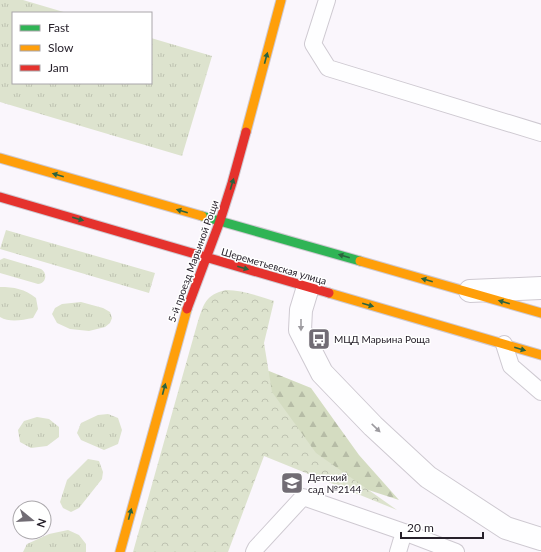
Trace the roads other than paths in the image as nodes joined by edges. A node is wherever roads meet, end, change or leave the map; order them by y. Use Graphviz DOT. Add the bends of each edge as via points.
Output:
graph roads {
  1 [pos="281,0"];
  2 [pos="327,0"];
  3 [pos="541,133"];
  4 [pos="0,158"];
  5 [pos="0,197"];
  6 [pos="220,221"];
  7 [pos="206,257"];
  8 [pos="308,287"];
  9 [pos="541,288"];
  10 [pos="464,291"];
  11 [pos="541,313"];
  12 [pos="504,344"];
  13 [pos="541,355"];
  14 [pos="541,392"];
  15 [pos="404,532"];
  16 [pos="541,539"];
  17 [pos="120,552"];
  18 [pos="254,552"];
  19 [pos="398,552"];
  20 [pos="456,552"];
  6 -- 1 [label="main road, 5-й проезд Марьиной Рощи, one-way"];
  2 -- 3 [label="lane" via="313,44 328,68"];
  6 -- 4 [label="main road, one-way"];
  5 -- 7 [label="main road, Шереметьевская улица, one-way"];
  6 -- 7 [label="main road, 5-й проезд Марьиной Рощи"];
  10 -- 6 [label="main road, one-way"];
  7 -- 8 [label="main road, Шереметьевская улица, one-way"];
  17 -- 7 [label="main road, 5-й проезд Марьиной Рощи, one-way" via="184,317"];
  8 -- 12 [label="main road, Шереметьевская улица, one-way"];
  8 -- 16 [label="street, one-way" via="301,310 300,330 322,373 428,477 506,528"];
  9 -- 10 [label="street"];
  11 -- 10 [label="main road, one-way"];
  12 -- 13 [label="main road, Шереметьевская улица, one-way"];
  12 -- 14 [label="lane" via="511,366"];
  15 -- 18 [label="lane" via="303,497"];
  15 -- 19 [label="lane"];
  15 -- 20 [label="lane"];
}
